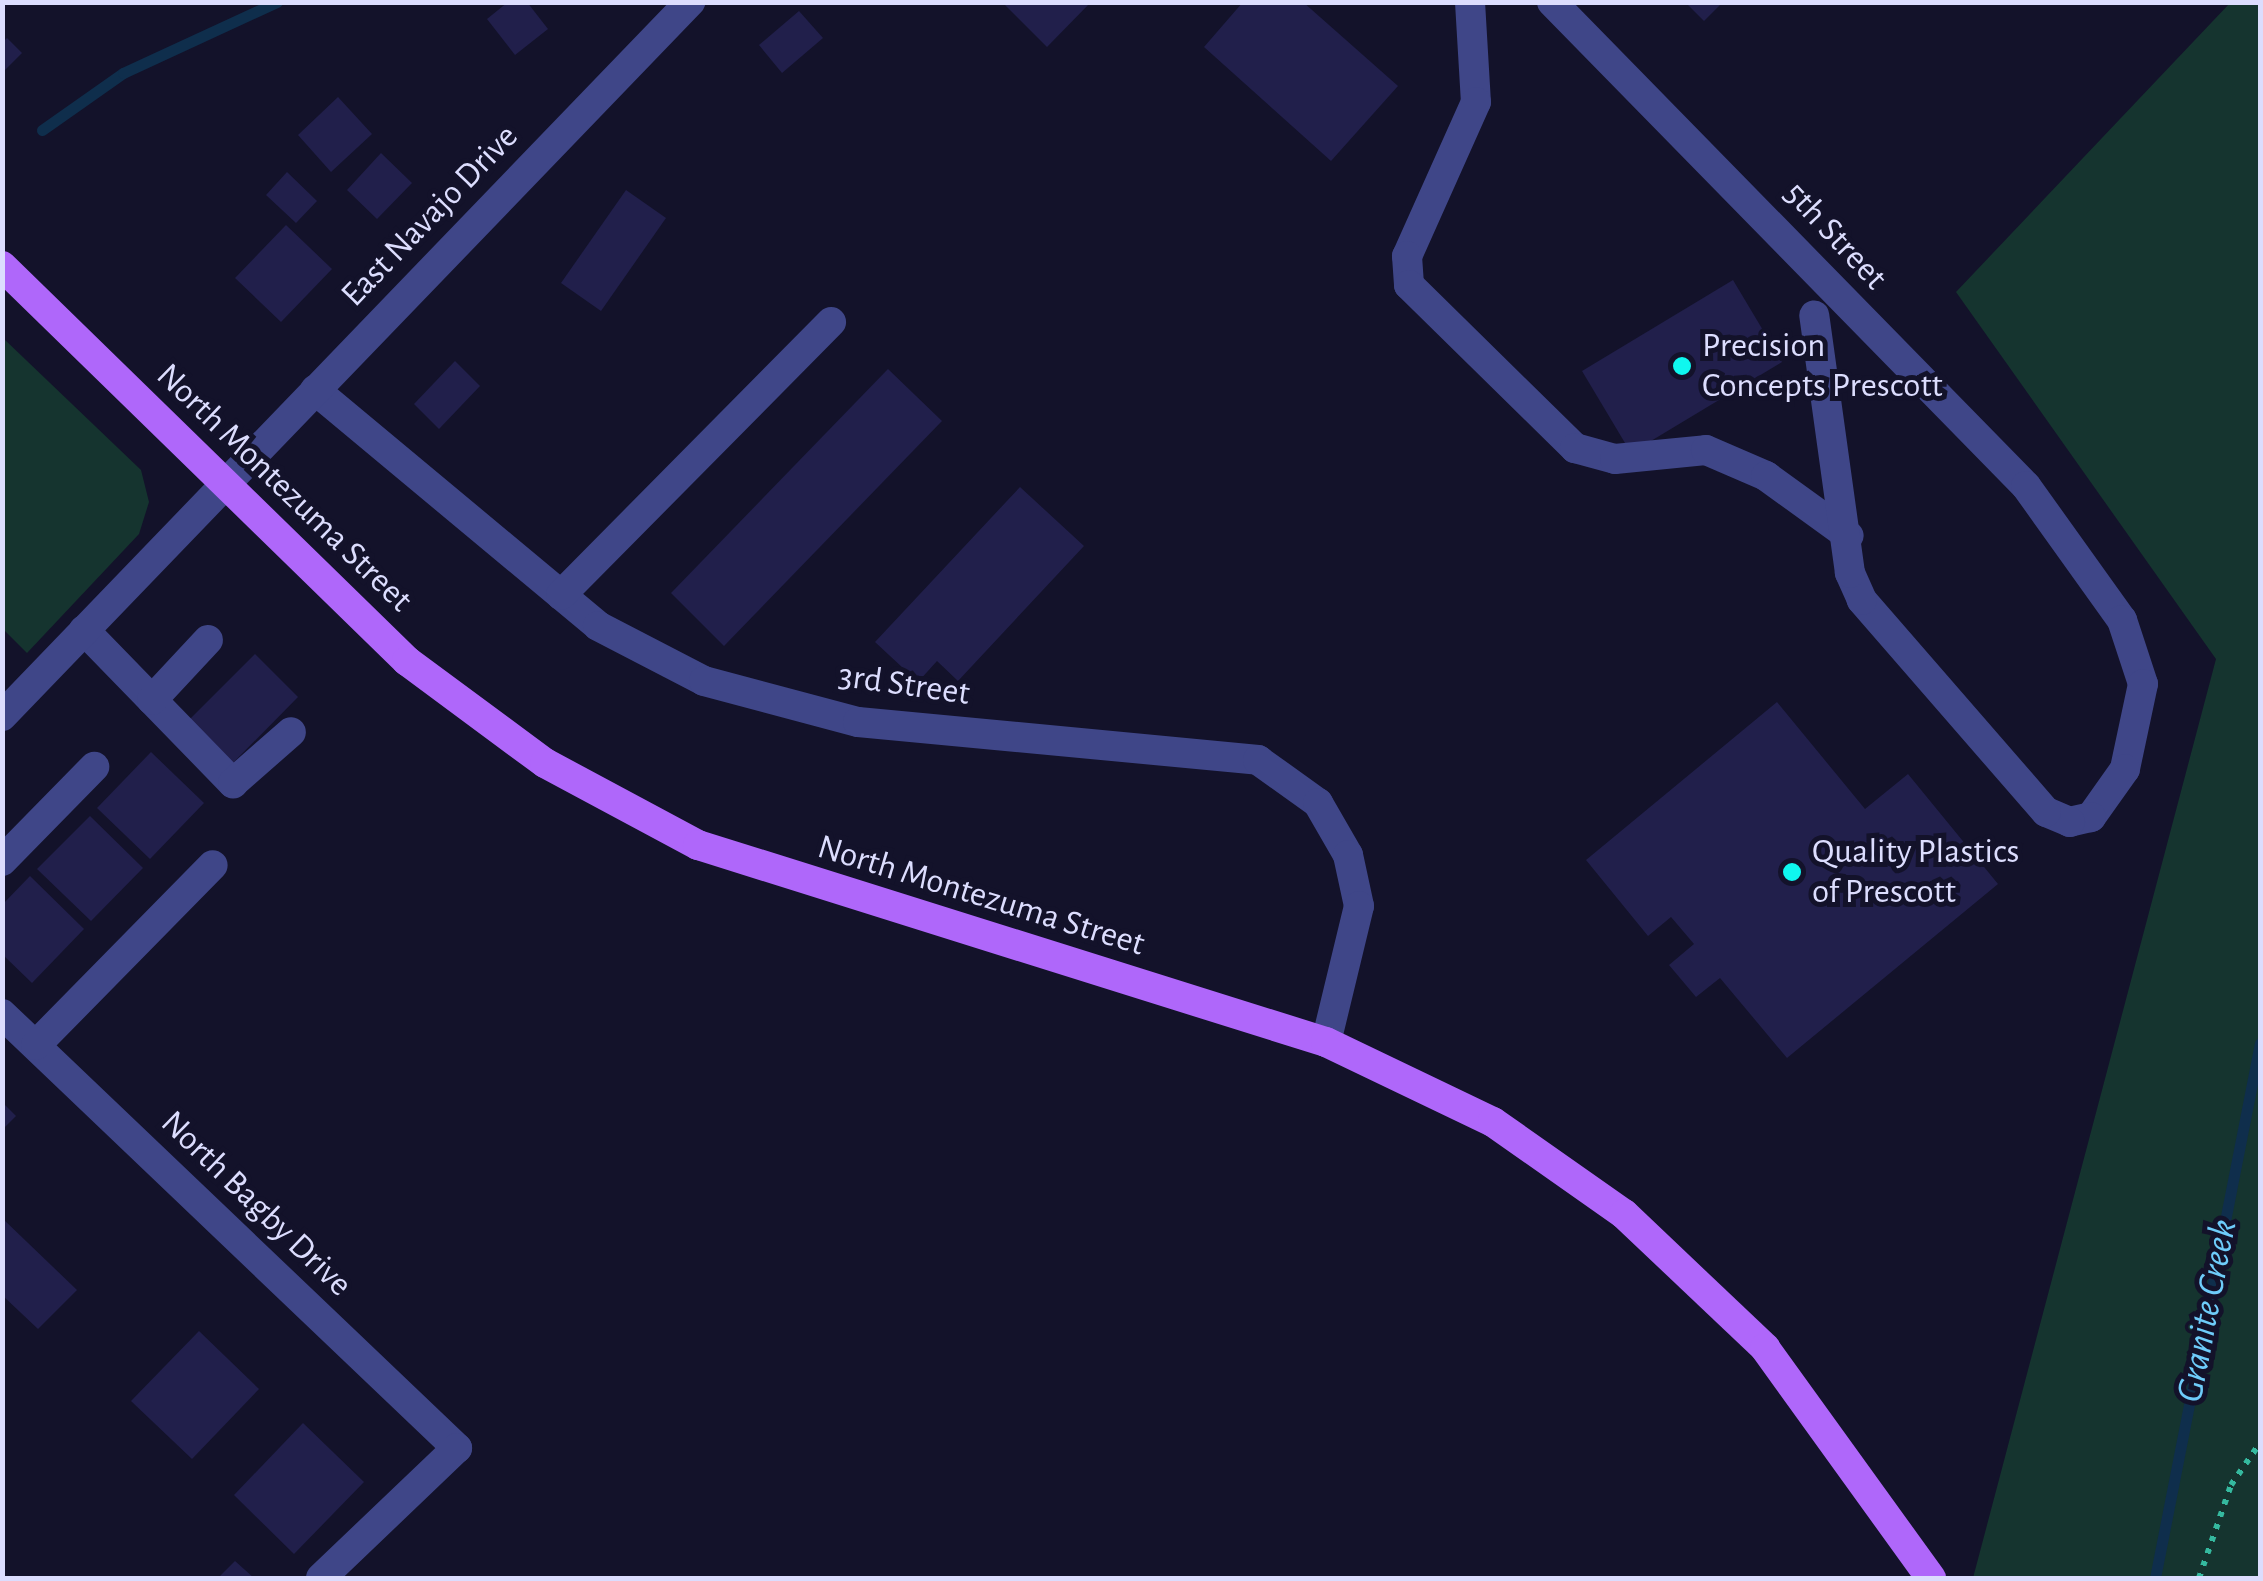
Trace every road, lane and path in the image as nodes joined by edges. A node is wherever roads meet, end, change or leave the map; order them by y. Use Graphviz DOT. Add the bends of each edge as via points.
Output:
graph roads {
  1 [pos="690,2"];
  2 [pos="1470,2"];
  3 [pos="1552,2"];
  4 [pos="2,266"];
  5 [pos="1814,315"];
  6 [pos="831,322"];
  7 [pos="314,390"];
  8 [pos="224,482"];
  9 [pos="1849,536"];
  10 [pos="561,595"];
  11 [pos="84,630"];
  12 [pos="208,640"];
  13 [pos="152,700"];
  14 [pos="2,716"];
  15 [pos="291,732"];
  16 [pos="94,767"];
  17 [pos="2,861"];
  18 [pos="213,864"];
  19 [pos="2,1014"];
  20 [pos="1326,1042"];
  21 [pos="36,1045"];
  22 [pos="2260,1443"];
  23 [pos="1925,1569"];
  24 [pos="321,1578"];
  25 [pos="2198,1578"];
  1 -- 7 [label="street, East Navajo Drive"];
  2 -- 9 [label="street" via="1476,102 1407,256 1409,285 1575,448 1615,459 1706,450 1766,476"];
  3 -- 9 [label="street, 5th Street" via="2026,486 2122,620 2143,684 2125,769 2106,804 2070,822 2046,812 1862,600"];
  4 -- 8 [label="main road, North Montezuma Street"];
  5 -- 9 [label="street"];
  6 -- 10 [label="street"];
  7 -- 8 [label="street, East Navajo Drive"];
  7 -- 10 [label="street, 3rd Street"];
  8 -- 11 [label="street, East Navajo Drive"];
  8 -- 20 [label="main road, North Montezuma Street" via="408,661 546,763 698,845"];
  10 -- 20 [label="street, 3rd Street" via="598,626 704,681 858,722 1258,760 1318,803 1348,855 1359,906"];
  11 -- 13 [label="street"];
  11 -- 14 [label="street, East Navajo Drive"];
  12 -- 13 [label="street"];
  13 -- 15 [label="street" via="233,783"];
  16 -- 17 [label="street"];
  18 -- 21 [label="street"];
  19 -- 21 [label="street, North Bagby Drive"];
  20 -- 23 [label="main road, North Montezuma Street" via="1494,1122 1624,1214 1765,1348"];
  21 -- 24 [label="street, North Bagby Drive" via="457,1448"];
  22 -- 25 [label="path" via="2231,1485"];
}
